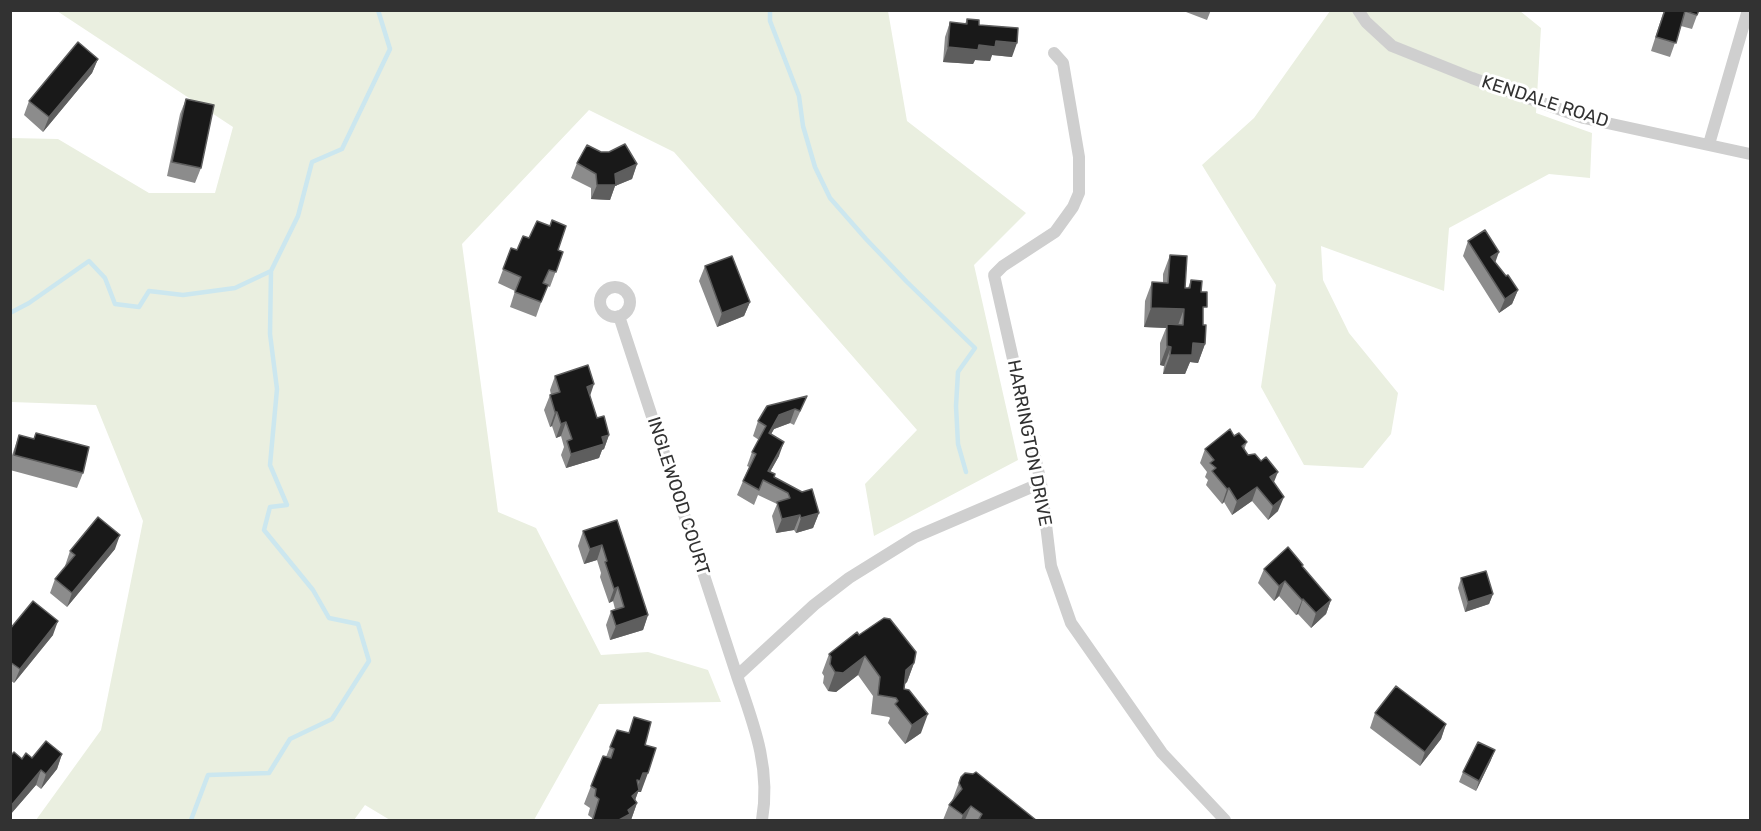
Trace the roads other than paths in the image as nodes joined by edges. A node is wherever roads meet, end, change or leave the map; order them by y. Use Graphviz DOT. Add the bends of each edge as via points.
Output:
graph roads {
  1 [pos="1358,10"];
  2 [pos="1748,10"];
  3 [pos="1054,53"];
  4 [pos="1708,144"];
  5 [pos="1750,154"];
  6 [pos="619,316"];
  7 [pos="1041,483"];
  8 [pos="737,676"];
  9 [pos="762,820"];
  10 [pos="1225,820"];
  1 -- 4 [label="street, KENDALE ROAD" via="1392,46 1472,78 1584,118"];
  2 -- 4 [label="street"];
  3 -- 7 [label="street, HARRINGTON DRIVE" via="1063,63 1079,157 1079,193 1055,232 994,275"];
  4 -- 5 [label="street, KENDALE ROAD"];
  6 -- 8 [label="street, INGLEWOOD COURT"];
  7 -- 8 [label="street" via="915,537 849,578"];
  7 -- 10 [label="street, HARRINGTON DRIVE" via="1051,566 1071,624 1162,753"];
  8 -- 9 [label="street, INGLEWOOD COURT" via="759,740 765,771"];
}
